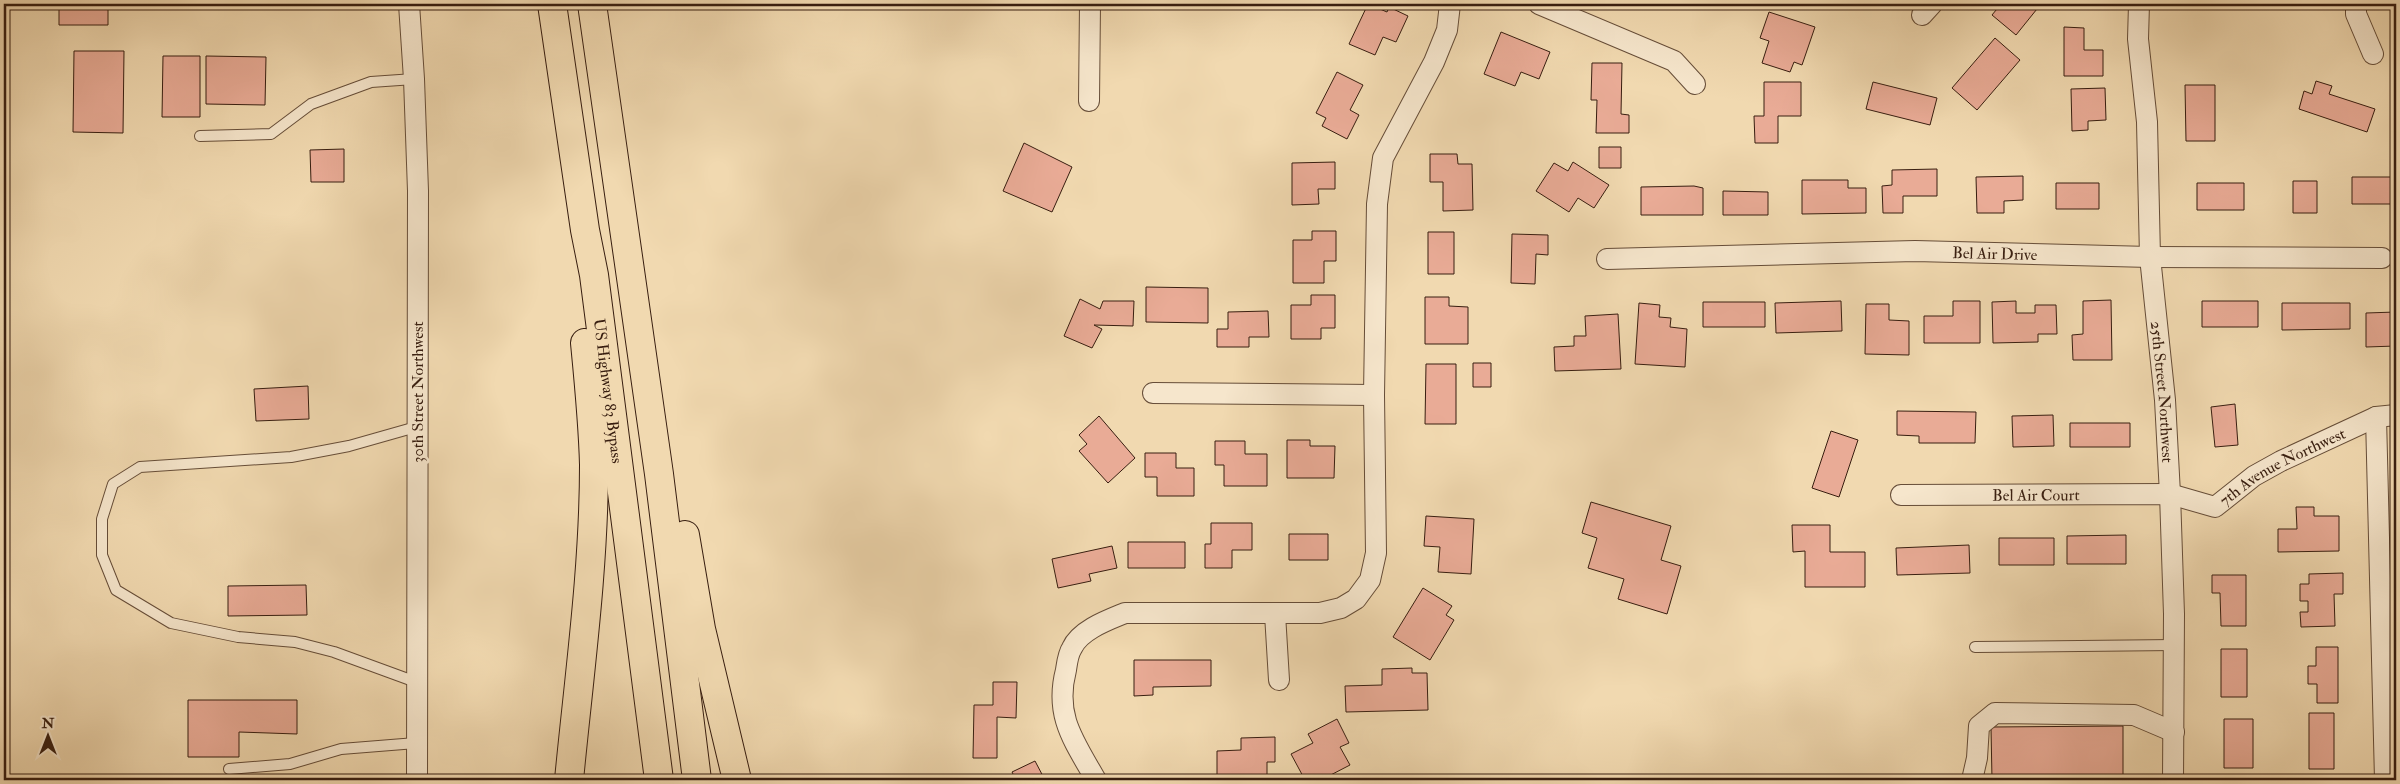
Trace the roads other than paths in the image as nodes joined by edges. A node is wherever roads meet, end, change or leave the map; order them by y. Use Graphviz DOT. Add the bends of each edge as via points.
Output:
graph roads {
  1 [pos="409,4"];
  2 [pos="552,4"];
  3 [pos="592,4"];
  4 [pos="1090,4"];
  5 [pos="1450,4"];
  6 [pos="1539,4"];
  7 [pos="2139,4"];
  8 [pos="2356,4"];
  9 [pos="2373,54"];
  10 [pos="414,79"];
  11 [pos="1695,84"];
  12 [pos="1089,101"];
  13 [pos="200,136"];
  14 [pos="585,230"];
  15 [pos="2150,257"];
  16 [pos="2382,258"];
  17 [pos="1607,259"];
  18 [pos="631,280"];
  19 [pos="1153,393"];
  20 [pos="1374,395"];
  21 [pos="2396,415"];
  22 [pos="2376,417"];
  23 [pos="416,427"];
  24 [pos="2170,494"];
  25 [pos="1901,495"];
  26 [pos="1275,614"];
  27 [pos="2174,645"];
  28 [pos="1975,647"];
  29 [pos="1280,680"];
  30 [pos="416,682"];
  31 [pos="2174,732"];
  32 [pos="416,743"];
  33 [pos="229,769"];
  34 [pos="417,780"];
  35 [pos="569,780"];
  36 [pos="659,780"];
  37 [pos="697,780"];
  38 [pos="737,780"];
  39 [pos="1096,780"];
  40 [pos="1972,780"];
  41 [pos="2173,780"];
  42 [pos="2385,780"];
  1 -- 10 [label="street, 30th Street Northwest"];
  2 -- 14 [label="highway, US Highway 83 Bypass"];
  3 -- 18 [label="highway"];
  4 -- 12 [label="street"];
  5 -- 20 [label="street" via="1447,30 1434,62 1383,158 1378,204"];
  6 -- 11 [label="street" via="1674,61"];
  7 -- 15 [label="street, 25th Street Northwest" via="2138,39 2147,122"];
  8 -- 9 [label="street" via="2356,14"];
  10 -- 13 [label="lane" via="371,82 311,104 271,134"];
  10 -- 23 [label="street, 30th Street Northwest" via="418,191"];
  14 -- 35 [label="highway" via="580,298 592,424 592,512"];
  14 -- 36 [label="highway, US Highway 83 Bypass" via="594,275"];
  15 -- 16 [label="street, Bel Air Drive"];
  15 -- 17 [label="street, Bel Air Drive" via="1916,251"];
  15 -- 24 [label="street, 25th Street Northwest"];
  18 -- 37 [label="highway"];
  18 -- 38 [label="highway" via="654,358 700,629"];
  19 -- 20 [label="street"];
  20 -- 26 [label="street" via="1376,553 1370,580 1356,599 1340,608 1320,613"];
  21 -- 22 [label="street, 7th Avenue Northwest"];
  22 -- 24 [label="street, 7th Avenue Northwest" via="2280,461 2254,476 2215,507"];
  22 -- 42 [label="street"];
  23 -- 30 [label="street, 30th Street Northwest"];
  23 -- 30 [label="lane" via="349,446 291,457 140,467 113,484 102,519 102,555 116,590 171,622 238,637 295,642 334,652"];
  24 -- 25 [label="street, Bel Air Court"];
  24 -- 27 [label="street, 25th Street Northwest"];
  26 -- 29 [label="street"];
  26 -- 39 [label="street" via="1125,613 1096,624 1072,647 1060,690 1064,717 1071,735"];
  27 -- 28 [label="lane"];
  27 -- 31 [label="street, 25th Street Northwest"];
  30 -- 32 [label="street, 30th Street Northwest"];
  31 -- 40 [label="street" via="2134,714 1995,712 1979,726"];
  31 -- 41 [label="street, 25th Street Northwest"];
  32 -- 33 [label="lane" via="340,749 290,764"];
  32 -- 34 [label="street, 30th Street Northwest"];
}
